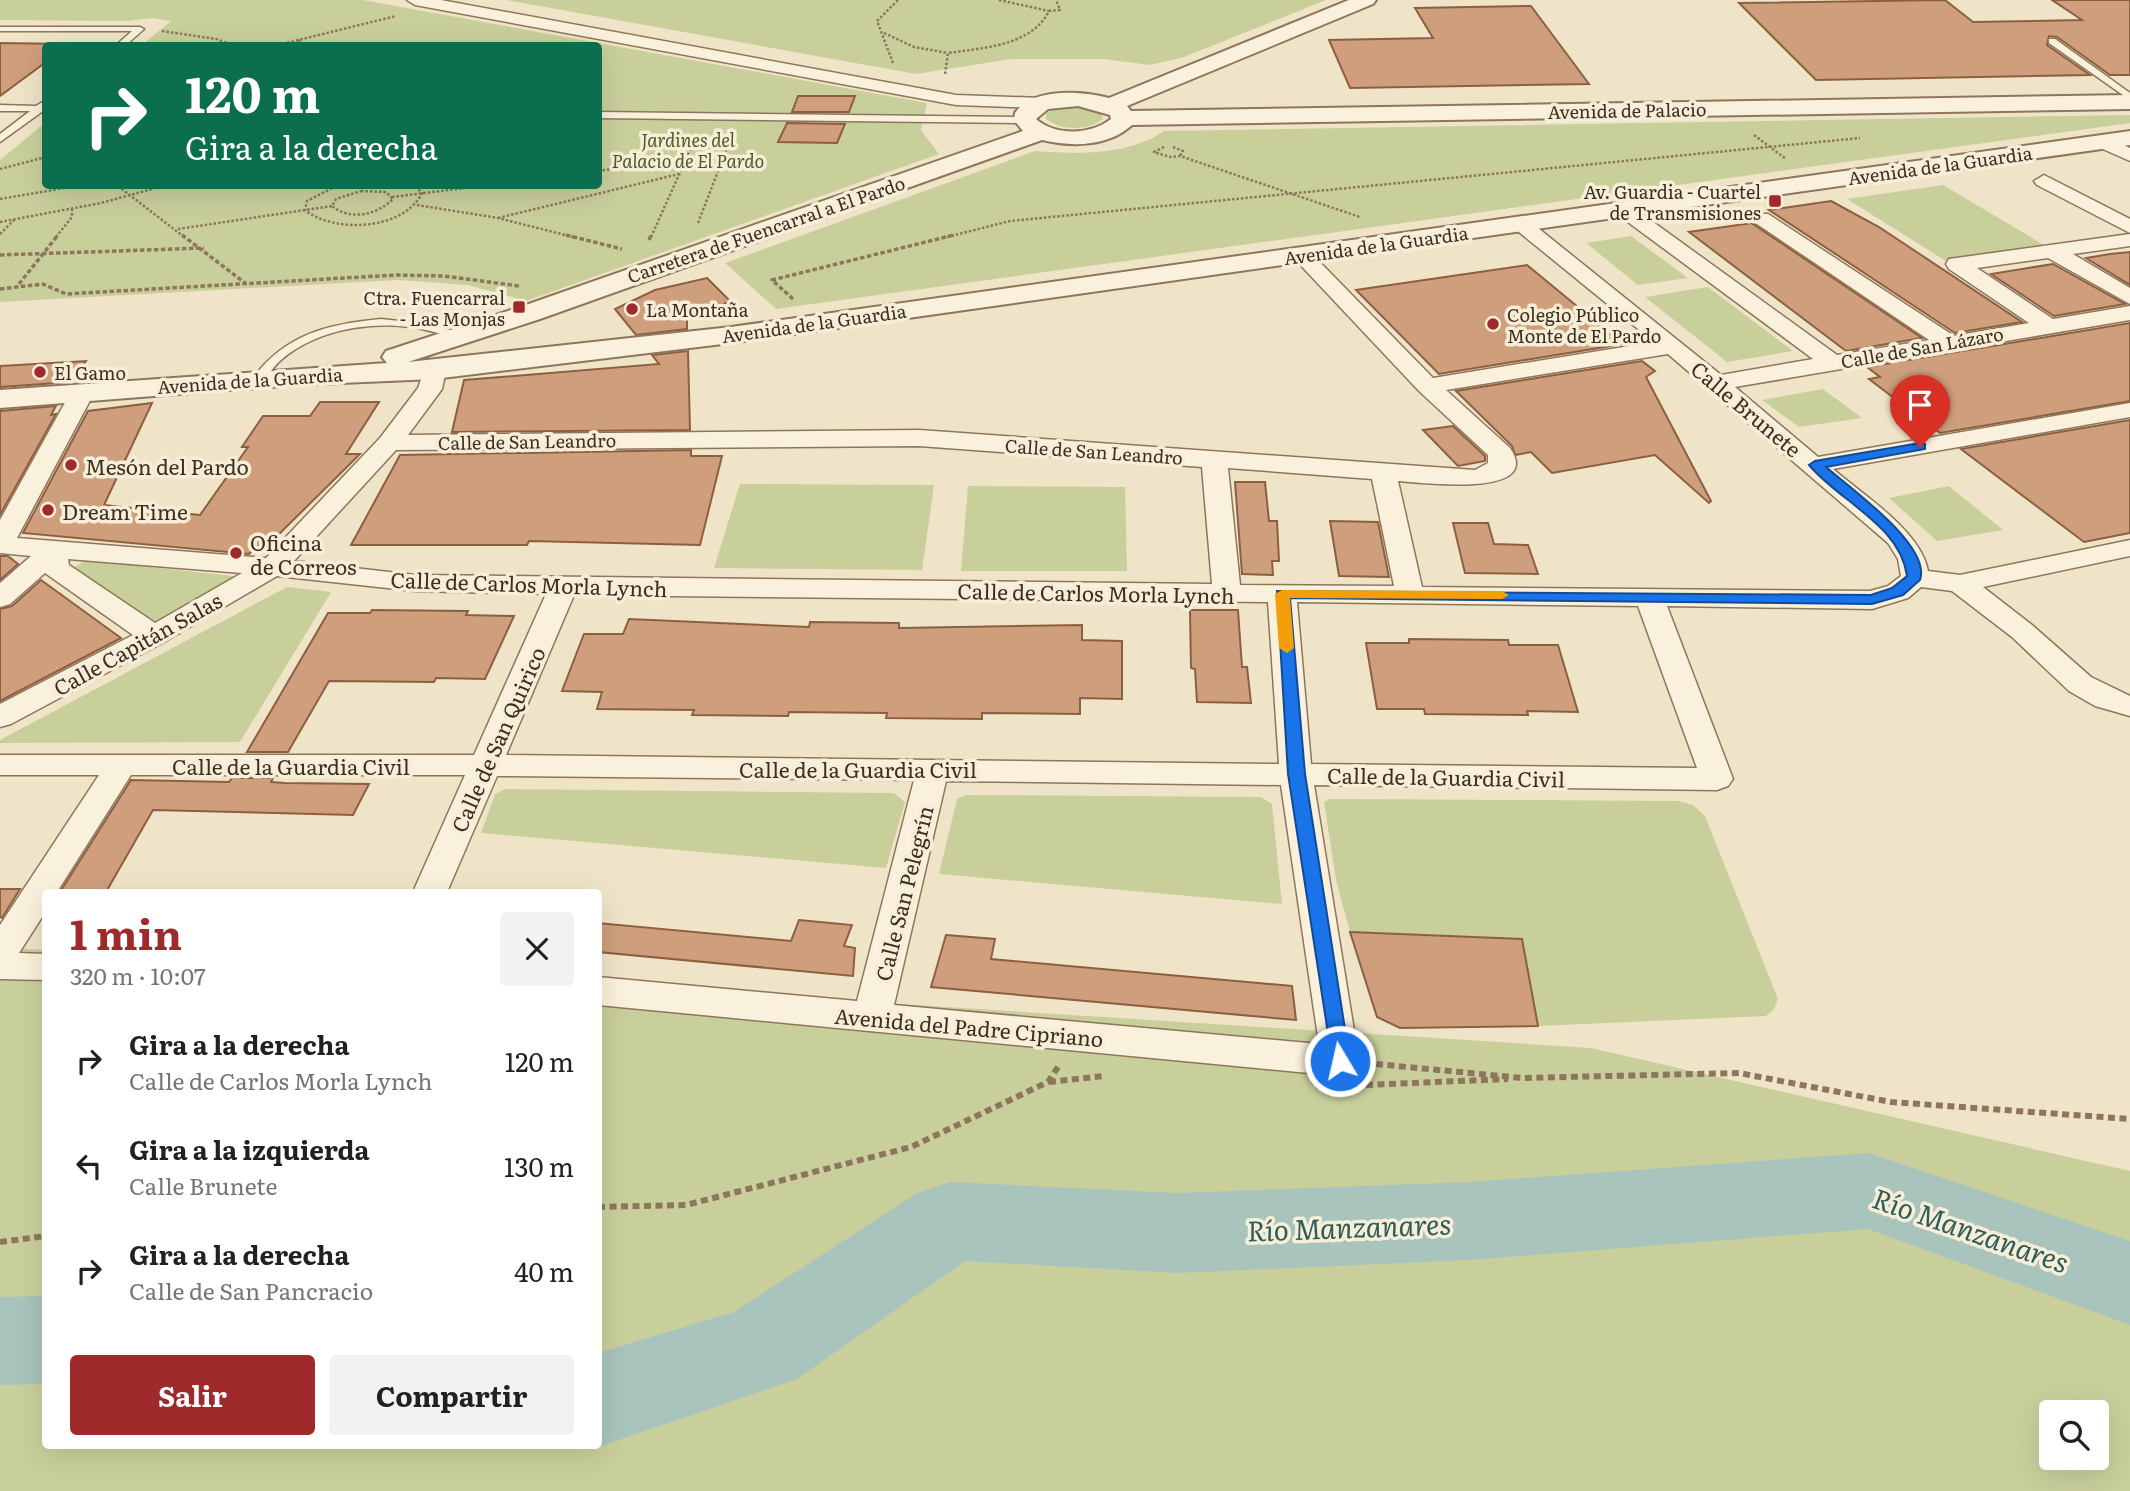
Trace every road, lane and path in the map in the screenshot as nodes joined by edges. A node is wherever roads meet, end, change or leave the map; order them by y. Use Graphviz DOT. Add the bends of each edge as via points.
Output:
graph roads {
  1 [pos="415,0"];
  2 [pos="898,0"];
  3 [pos="999,0"];
  4 [pos="1056,0"];
  5 [pos="1366,0"];
  6 [pos="1049,13"];
  7 [pos="403,15"];
  8 [pos="140,29"];
  9 [pos="3,30"];
  10 [pos="884,33"];
  11 [pos="297,40"];
  12 [pos="2052,41"];
  13 [pos="125,42"];
  14 [pos="219,42"];
  15 [pos="289,42"];
  16 [pos="300,42"];
  17 [pos="948,53"];
  18 [pos="928,91"];
  19 [pos="2130,99"];
  20 [pos="957,100"];
  21 [pos="1042,103"];
  22 [pos="42,107"];
  23 [pos="0,108"];
  24 [pos="42,108"];
  25 [pos="1726,108"];
  26 [pos="1117,111"];
  27 [pos="602,115"];
  28 [pos="705,117"];
  29 [pos="738,117"];
  30 [pos="1030,123"];
  31 [pos="1860,138"];
  32 [pos="2130,138"];
  33 [pos="0,139"];
  34 [pos="2103,142"];
  35 [pos="1773,148"];
  36 [pos="2130,155"];
  37 [pos="1180,156"];
  38 [pos="42,158"];
  39 [pos="686,159"];
  40 [pos="0,169"];
  41 [pos="602,170"];
  42 [pos="679,174"];
  43 [pos="2044,181"];
  44 [pos="1818,182"];
  45 [pos="58,189"];
  46 [pos="122,189"];
  47 [pos="152,189"];
  48 [pos="328,189"];
  49 [pos="418,189"];
  50 [pos="456,189"];
  51 [pos="370,190"];
  52 [pos="422,193"];
  53 [pos="1296,194"];
  54 [pos="130,195"];
  55 [pos="392,197"];
  56 [pos="0,199"];
  57 [pos="417,205"];
  58 [pos="331,206"];
  59 [pos="72,209"];
  60 [pos="305,210"];
  61 [pos="1624,210"];
  62 [pos="498,218"];
  63 [pos="1761,218"];
  64 [pos="14,220"];
  65 [pos="0,222"];
  66 [pos="1521,224"];
  67 [pos="708,226"];
  68 [pos="2130,227"];
  69 [pos="178,229"];
  70 [pos="0,234"];
  71 [pos="2130,240"];
  72 [pos="1401,241"];
  73 [pos="658,243"];
  74 [pos="204,248"];
  75 [pos="2052,251"];
  76 [pos="633,252"];
  77 [pos="45,254"];
  78 [pos="0,255"];
  79 [pos="1303,255"];
  80 [pos="246,283"];
  81 [pos="18,285"];
  82 [pos="522,286"];
  83 [pos="0,289"];
  84 [pos="2130,297"];
  85 [pos="800,306"];
  86 [pos="2130,313"];
  87 [pos="2048,326"];
  88 [pos="491,327"];
  89 [pos="460,337"];
  90 [pos="1948,342"];
  91 [pos="1673,346"];
  92 [pos="551,358"];
  93 [pos="385,360"];
  94 [pos="1831,362"];
  95 [pos="295,376"];
  96 [pos="259,378"];
  97 [pos="432,380"];
  98 [pos="1715,383"];
  99 [pos="1427,386"];
  100 [pos="82,393"];
  101 [pos="0,399"];
  102 [pos="2130,410"];
  103 [pos="428,442"];
  104 [pos="389,443"];
  105 [pos="1214,460"];
  106 [pos="1815,465"];
  107 [pos="1383,472"];
  108 [pos="0,545"];
  109 [pos="2130,548"];
  110 [pos="54,550"];
  111 [pos="272,567"];
  112 [pos="1915,578"];
  113 [pos="1960,583"];
  114 [pos="564,586"];
  115 [pos="1227,593"];
  116 [pos="1282,594"];
  117 [pos="1410,594"];
  118 [pos="1649,596"];
  119 [pos="0,598"];
  120 [pos="154,636"];
  121 [pos="2130,706"];
  122 [pos="0,717"];
  123 [pos="0,765"];
  124 [pos="122,765"];
  125 [pos="486,765"];
  126 [pos="933,769"];
  127 [pos="1296,774"];
  128 [pos="431,889"];
  129 [pos="0,954"];
  130 [pos="0,966"];
  131 [pos="42,967"];
  132 [pos="602,991"];
  133 [pos="872,1017"];
  134 [pos="1078,1036"];
  135 [pos="1340,1061"];
  136 [pos="2130,1119"];
  137 [pos="602,1207"];
  138 [pos="42,1237"];
  139 [pos="0,1242"];
  1 -- 18 [label="street"];
  2 -- 10 [label="path" via="877,21"];
  3 -- 6 [label="path"];
  4 -- 6 [label="path" via="1060,10"];
  5 -- 26 [label="street"];
  6 -- 17 [label="path" via="1039,28 1015,39"];
  7 -- 11 [label="path"];
  8 -- 9 [label="lane"];
  8 -- 13 [label="lane"];
  8 -- 14 [label="path" via="180,32"];
  10 -- 17 [label="path" via="924,50"];
  10 -- 18 [label="path" via="890,59 902,79"];
  11 -- 15 [label="path"];
  11 -- 16 [label="path"];
  12 -- 19 [label="lane"];
  17 -- 18 [label="path" via="947,72"];
  18 -- 20 [label="street"];
  19 -- 25 [label="street, Avenida de Palacio"];
  20 -- 21 [label="street"];
  20 -- 30 [label="street"];
  21 -- 26 [label="street, Avenida de Palacio" via="1078,99"];
  21 -- 30 [label="street"];
  22 -- 23 [label="lane"];
  24 -- 33 [label="lane"];
  25 -- 26 [label="street, Avenida de Palacio"];
  25 -- 35 [label="path" via="1739,124"];
  26 -- 30 [label="street" via="1113,129 1098,134 1071,136"];
  27 -- 28 [label="lane"];
  28 -- 29 [label="lane"];
  28 -- 39 [label="path"];
  29 -- 30 [label="lane"];
  29 -- 67 [label="path" via="695,230"];
  30 -- 88 [label="street, Carretera de Fuencarral a El Pardo"];
  31 -- 35 [label="path"];
  32 -- 34 [label="street, Avenida de la Guardia"];
  34 -- 36 [label="street"];
  34 -- 44 [label="street, Avenida de la Guardia"];
  35 -- 44 [label="path"];
  35 -- 53 [label="path"];
  37 -- 37 [label="path" via="1160,156 1154,152 1178,148 1183,151"];
  37 -- 53 [label="path"];
  38 -- 40 [label="path"];
  39 -- 41 [label="path"];
  39 -- 42 [label="path"];
  42 -- 62 [label="path"];
  42 -- 73 [label="path" via="646,248"];
  43 -- 68 [label="street, Avenida de la Guardia"];
  44 -- 61 [label="street, Avenida de la Guardia"];
  45 -- 56 [label="path"];
  46 -- 54 [label="path"];
  47 -- 54 [label="path"];
  48 -- 60 [label="path" via="307,201"];
  49 -- 52 [label="path"];
  50 -- 52 [label="path"];
  51 -- 55 [label="path"];
  51 -- 58 [label="path" via="343,195"];
  52 -- 55 [label="path"];
  52 -- 57 [label="path"];
  53 -- 72 [label="path" via="1384,226"];
  53 -- 85 [label="path" via="1010,221 772,280"];
  54 -- 59 [label="path"];
  54 -- 69 [label="path"];
  55 -- 58 [label="path" via="385,207 366,213 346,214"];
  57 -- 60 [label="path" via="390,218 351,225 318,221"];
  57 -- 62 [label="path"];
  58 -- 60 [label="path"];
  59 -- 64 [label="path"];
  59 -- 77 [label="path" via="72,217"];
  60 -- 69 [label="path"];
  61 -- 66 [label="street, Avenida de la Guardia"];
  61 -- 94 [label="street"];
  62 -- 76 [label="path"];
  63 -- 90 [label="street"];
  64 -- 65 [label="path"];
  64 -- 70 [label="path"];
  66 -- 72 [label="street, Avenida de la Guardia"];
  66 -- 91 [label="street, Calle Brunete"];
  69 -- 74 [label="path"];
  71 -- 75 [label="street"];
  72 -- 79 [label="street, Avenida de la Guardia"];
  74 -- 77 [label="path"];
  74 -- 80 [label="path"];
  75 -- 84 [label="street"];
  75 -- 87 [label="street" via="1957,264"];
  77 -- 78 [label="path"];
  77 -- 81 [label="path"];
  79 -- 92 [label="street, Avenida de la Guardia"];
  79 -- 99 [label="street, Calle de San Leandro"];
  80 -- 81 [label="path" via="66,294 47,286"];
  80 -- 82 [label="path" via="396,275"];
  81 -- 83 [label="path"];
  86 -- 87 [label="street, Calle de San Lázaro"];
  87 -- 90 [label="street, Calle de San Lázaro"];
  88 -- 89 [label="street, Carretera de Fuencarral a El Pardo"];
  88 -- 92 [label="street" via="477,345 483,352"];
  89 -- 93 [label="street, Carretera de Fuencarral a El Pardo"];
  89 -- 96 [label="lane" via="412,321 356,325 296,345 276,356"];
  89 -- 97 [label="street"];
  90 -- 94 [label="street, Calle de San Lázaro"];
  91 -- 98 [label="street, Calle Brunete"];
  91 -- 99 [label="street"];
  92 -- 97 [label="street, Avenida de la Guardia"];
  93 -- 95 [label="street, Carretera de Fuencarral a El Pardo"];
  93 -- 97 [label="street" via="424,363"];
  94 -- 98 [label="street, Calle de San Lázaro"];
  95 -- 96 [label="street, Avenida de la Guardia"];
  95 -- 97 [label="street, Avenida de la Guardia"];
  96 -- 100 [label="street, Avenida de la Guardia"];
  97 -- 103 [label="street"];
  97 -- 104 [label="street, Calle Capitán Salas"];
  98 -- 106 [label="street, Calle Brunete"];
  99 -- 107 [label="street, Calle de San Leandro" via="1500,453 1501,467 1480,478"];
  100 -- 101 [label="street, Avenida de la Guardia"];
  100 -- 108 [label="street"];
  102 -- 106 [label="street"];
  103 -- 104 [label="street, Calle de San Leandro"];
  103 -- 105 [label="street, Calle de San Leandro" via="919,438"];
  104 -- 111 [label="street, Calle Capitán Salas"];
  105 -- 107 [label="street, Calle de San Leandro"];
  105 -- 115 [label="street"];
  106 -- 112 [label="street, Calle Brunete" via="1898,538 1912,559"];
  107 -- 117 [label="street"];
  108 -- 110 [label="street, Calle de Carlos Morla Lynch"];
  109 -- 113 [label="street"];
  110 -- 111 [label="street, Calle de Carlos Morla Lynch"];
  110 -- 119 [label="street"];
  110 -- 120 [label="street" via="55,568"];
  111 -- 114 [label="street, Calle de Carlos Morla Lynch" via="415,583"];
  111 -- 120 [label="street, Calle Capitán Salas"];
  112 -- 113 [label="street"];
  112 -- 118 [label="street, Calle de Carlos Morla Lynch" via="1898,592 1872,600"];
  113 -- 121 [label="street" via="2080,684"];
  114 -- 115 [label="street, Calle de Carlos Morla Lynch"];
  114 -- 125 [label="street, Calle de San Quirico"];
  115 -- 116 [label="street, Calle de Carlos Morla Lynch"];
  116 -- 117 [label="street, Calle de Carlos Morla Lynch"];
  116 -- 127 [label="street"];
  117 -- 118 [label="street, Calle de Carlos Morla Lynch"];
  118 -- 127 [label="street, Calle de la Guardia Civil" via="1717,779"];
  120 -- 122 [label="street, Calle Capitán Salas"];
  123 -- 124 [label="street, Calle de la Guardia Civil"];
  124 -- 125 [label="street, Calle de la Guardia Civil"];
  124 -- 129 [label="street"];
  125 -- 126 [label="street, Calle de la Guardia Civil"];
  125 -- 128 [label="street, Calle de San Quirico"];
  126 -- 127 [label="street, Calle de la Guardia Civil"];
  126 -- 133 [label="street, Calle San Pelegrín"];
  127 -- 135 [label="street"];
  130 -- 131 [label="street"];
  132 -- 133 [label="street, Avenida del Padre Cipriano"];
  133 -- 134 [label="street, Avenida del Padre Cipriano"];
  134 -- 135 [label="street, Avenida del Padre Cipriano"];
  134 -- 137 [label="path" via="1048,1082 911,1147 686,1205"];
  135 -- 136 [label="path" via="1522,1078 1739,1073 1891,1102"];
  138 -- 139 [label="path"];
}
